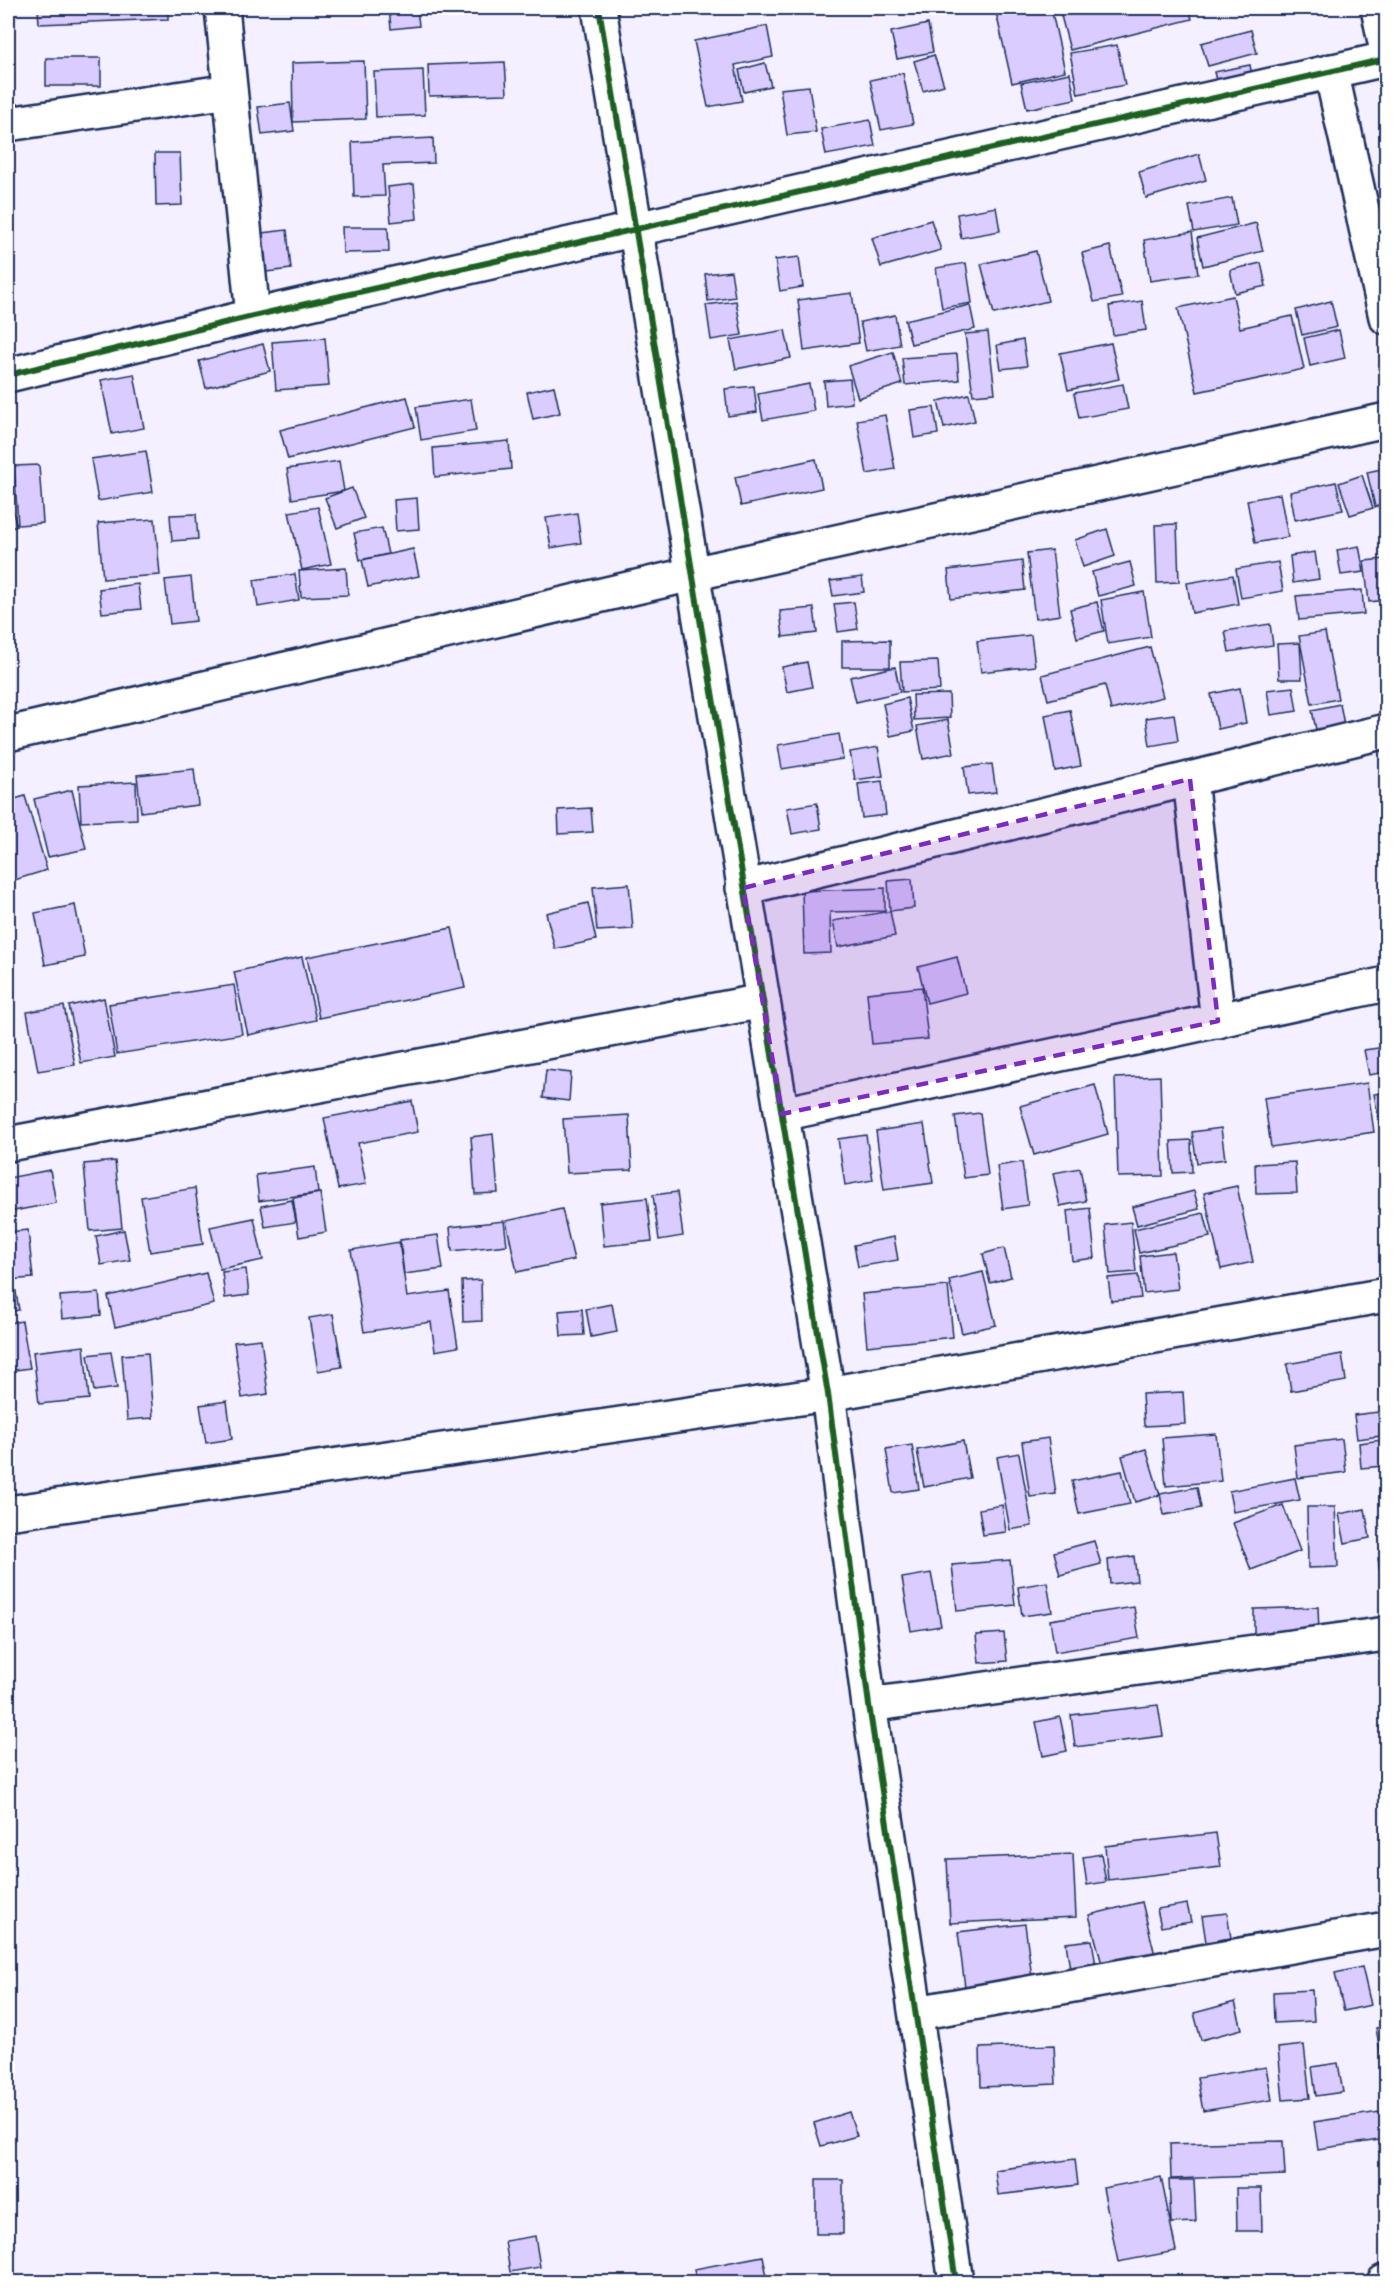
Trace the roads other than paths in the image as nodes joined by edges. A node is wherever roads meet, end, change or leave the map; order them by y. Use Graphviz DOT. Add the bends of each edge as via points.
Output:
graph roads {
  1 [pos="222,8"];
  2 [pos="599,8"];
  3 [pos="1378,8"];
  4 [pos="1386,47"];
  5 [pos="1386,59"];
  6 [pos="1330,71"];
  7 [pos="230,91"];
  8 [pos="8,124"];
  9 [pos="636,229"];
  10 [pos="253,316"];
  11 [pos="1386,317"];
  12 [pos="8,375"];
  13 [pos="1386,420"];
  14 [pos="692,574"];
  15 [pos="1386,730"];
  16 [pos="8,734"];
  17 [pos="1190,779"];
  18 [pos="743,888"];
  19 [pos="1386,984"];
  20 [pos="763,1000"];
  21 [pos="1218,1021"];
  22 [pos="782,1114"];
  23 [pos="8,1144"];
  24 [pos="1386,1295"];
  25 [pos="828,1394"];
  26 [pos="8,1514"];
  27 [pos="1386,1634"];
  28 [pos="869,1704"];
  29 [pos="1386,1929"];
  30 [pos="916,2013"];
  31 [pos="956,2283"];
  1 -- 7 [label="street"];
  2 -- 9 [label="street"];
  3 -- 4 [label="street"];
  5 -- 6 [label="street"];
  6 -- 9 [label="street"];
  6 -- 11 [label="street"];
  7 -- 8 [label="street"];
  7 -- 10 [label="street"];
  9 -- 10 [label="street"];
  9 -- 14 [label="street"];
  10 -- 12 [label="street"];
  13 -- 14 [label="street"];
  14 -- 16 [label="street"];
  14 -- 18 [label="street"];
  15 -- 17 [label="street"];
  17 -- 18 [label="street"];
  17 -- 21 [label="street"];
  18 -- 20 [label="street"];
  19 -- 21 [label="street"];
  20 -- 22 [label="street"];
  20 -- 23 [label="street"];
  21 -- 22 [label="street"];
  22 -- 25 [label="street"];
  24 -- 25 [label="street"];
  25 -- 26 [label="street"];
  25 -- 28 [label="street"];
  27 -- 28 [label="street"];
  28 -- 30 [label="street"];
  29 -- 30 [label="street"];
  30 -- 31 [label="street"];
}
